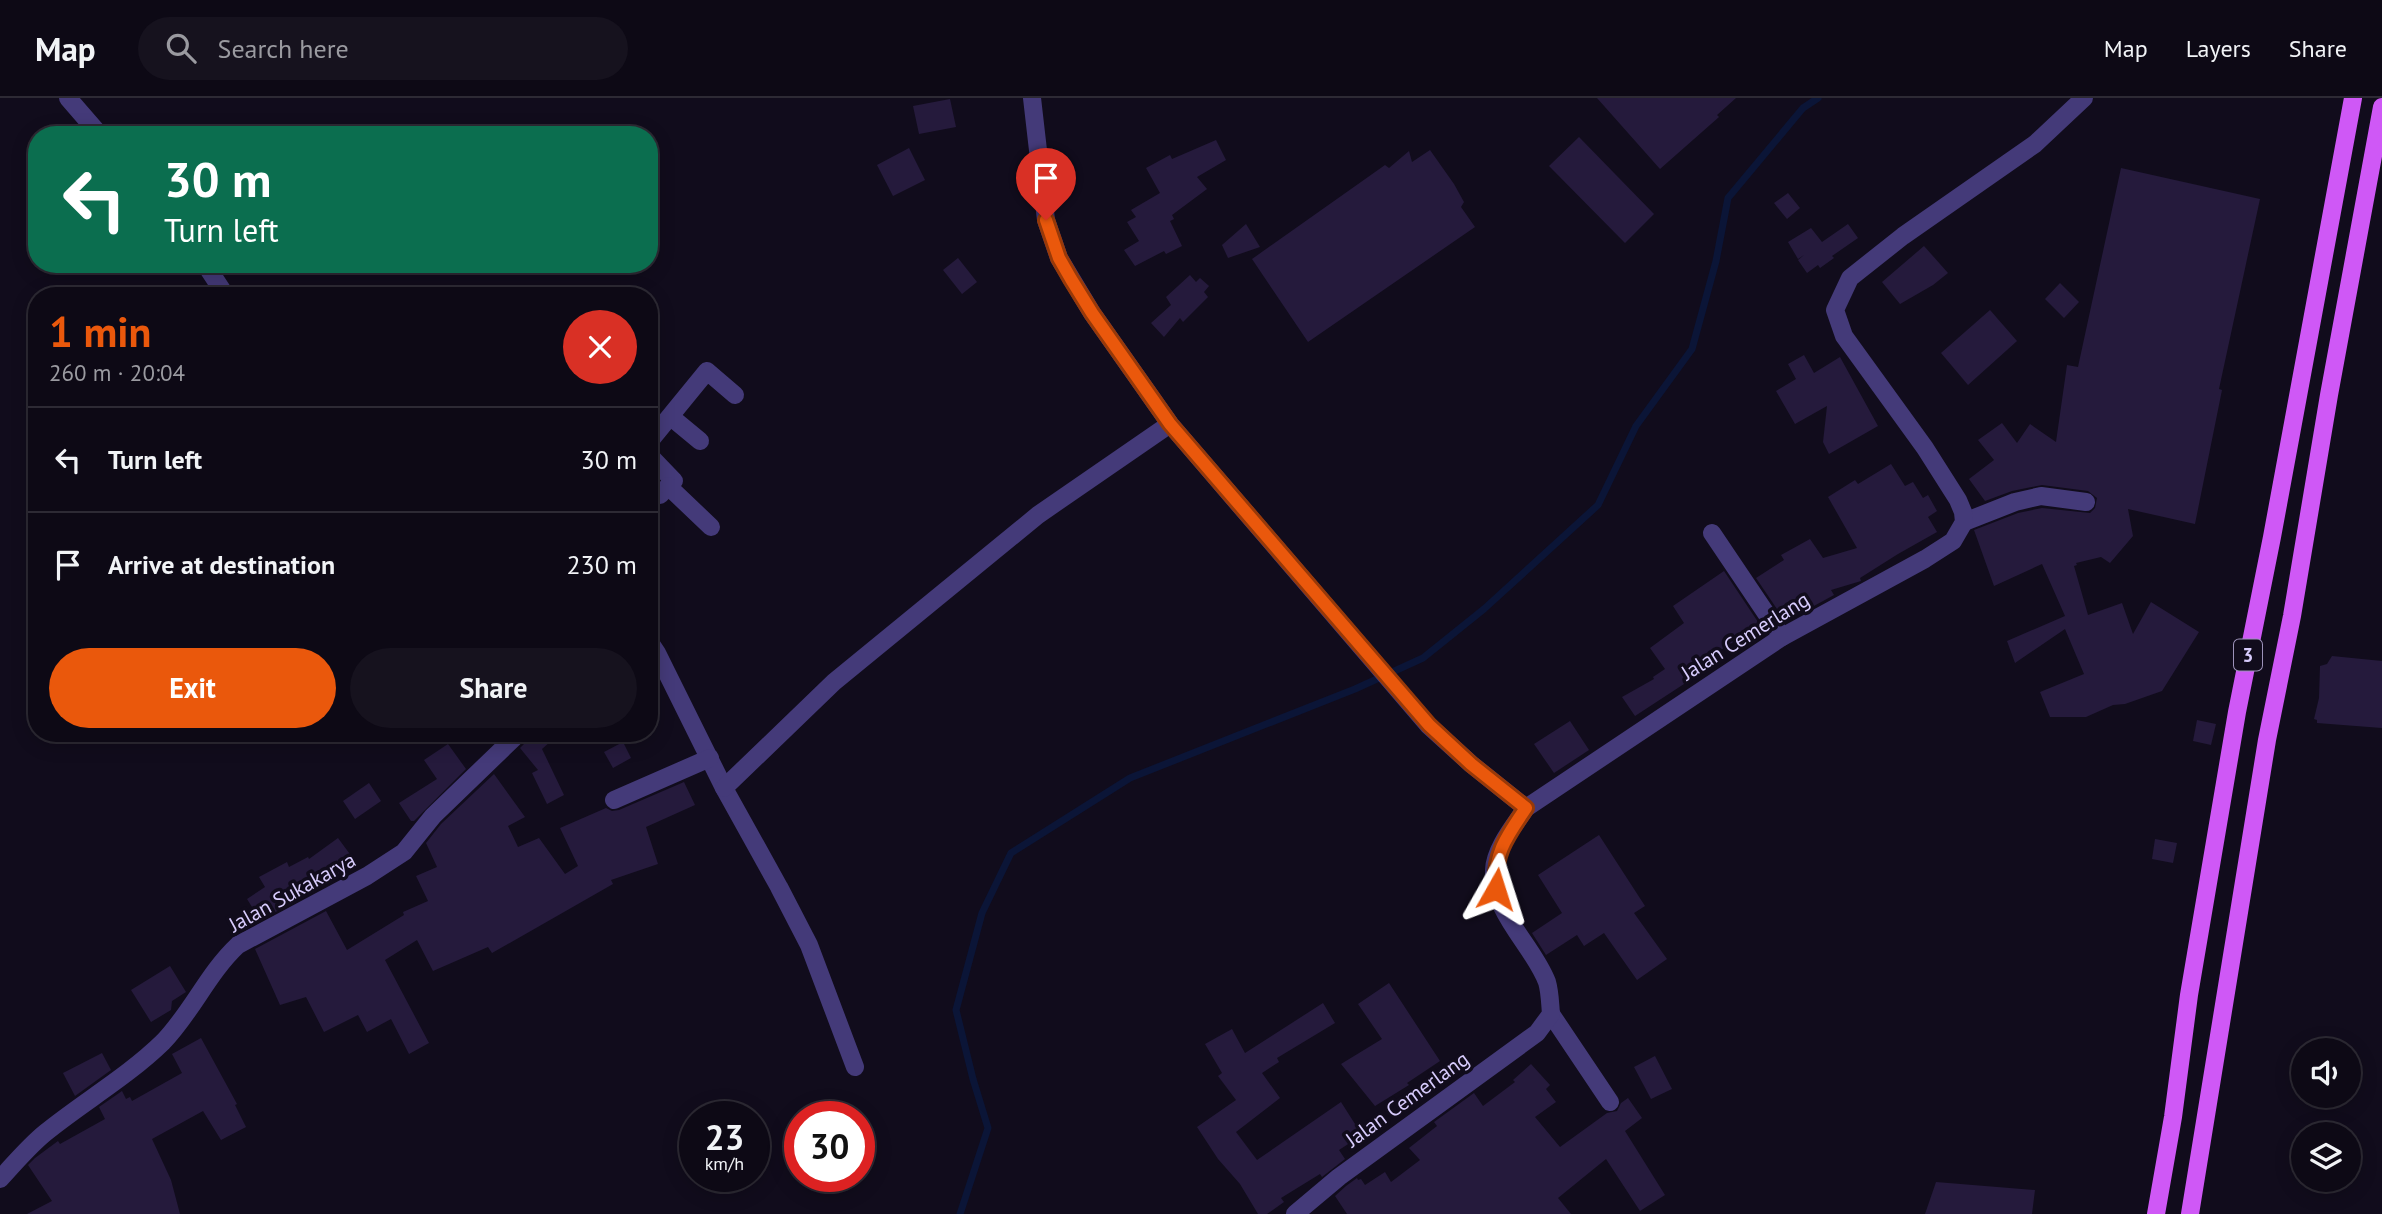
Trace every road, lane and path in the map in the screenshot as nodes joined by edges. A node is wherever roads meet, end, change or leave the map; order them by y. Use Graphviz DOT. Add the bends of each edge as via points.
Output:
graph roads {
  1 [pos="68,98"];
  2 [pos="1032,98"];
  3 [pos="2084,98"];
  4 [pos="2353,98"];
  5 [pos="2382,107"];
  6 [pos="93,126"];
  7 [pos="735,395"];
  8 [pos="671,417"];
  9 [pos="1170,424"];
  10 [pos="658,432"];
  11 [pos="700,440"];
  12 [pos="658,464"];
  13 [pos="668,486"];
  14 [pos="658,493"];
  15 [pos="2086,502"];
  16 [pos="1964,522"];
  17 [pos="711,527"];
  18 [pos="1712,533"];
  19 [pos="1782,637"];
  20 [pos="658,655"];
  21 [pos="510,742"];
  22 [pos="710,758"];
  23 [pos="724,788"];
  24 [pos="614,800"];
  25 [pos="1526,808"];
  26 [pos="1551,1014"];
  27 [pos="855,1067"];
  28 [pos="1610,1102"];
  29 [pos="0,1180"];
  30 [pos="1294,1214"];
  31 [pos="2156,1214"];
  32 [pos="2190,1214"];
  1 -- 6 [label="street"];
  2 -- 9 [label="street" via="1046,220 1059,258"];
  3 -- 16 [label="street" via="2035,144 1850,278 1835,310 1844,336 1958,500"];
  4 -- 31 [label="main road, 3" via="2237,712"];
  5 -- 32 [label="main road, 3" via="2267,740"];
  7 -- 8 [label="street" via="707,371"];
  8 -- 10 [label="street"];
  8 -- 11 [label="street"];
  9 -- 23 [label="street" via="1028,524 834,682"];
  9 -- 25 [label="street" via="1429,725"];
  12 -- 13 [label="street" via="674,481"];
  13 -- 14 [label="street"];
  13 -- 17 [label="street"];
  15 -- 16 [label="street" via="2041,496"];
  16 -- 19 [label="street, Jalan Cemerlang" via="1953,541 1935,553"];
  18 -- 19 [label="street"];
  19 -- 25 [label="street, Jalan Cemerlang"];
  20 -- 22 [label="street"];
  21 -- 29 [label="street, Jalan Sukakarya" via="433,816 404,852 238,945 164,1041 44,1134"];
  22 -- 23 [label="street"];
  22 -- 24 [label="street"];
  23 -- 27 [label="street" via="808,945"];
  25 -- 26 [label="street, Jalan Cemerlang" via="1505,839 1494,869 1496,889 1546,981"];
  26 -- 28 [label="street"];
  26 -- 30 [label="street, Jalan Cemerlang" via="1537,1033"];
}
